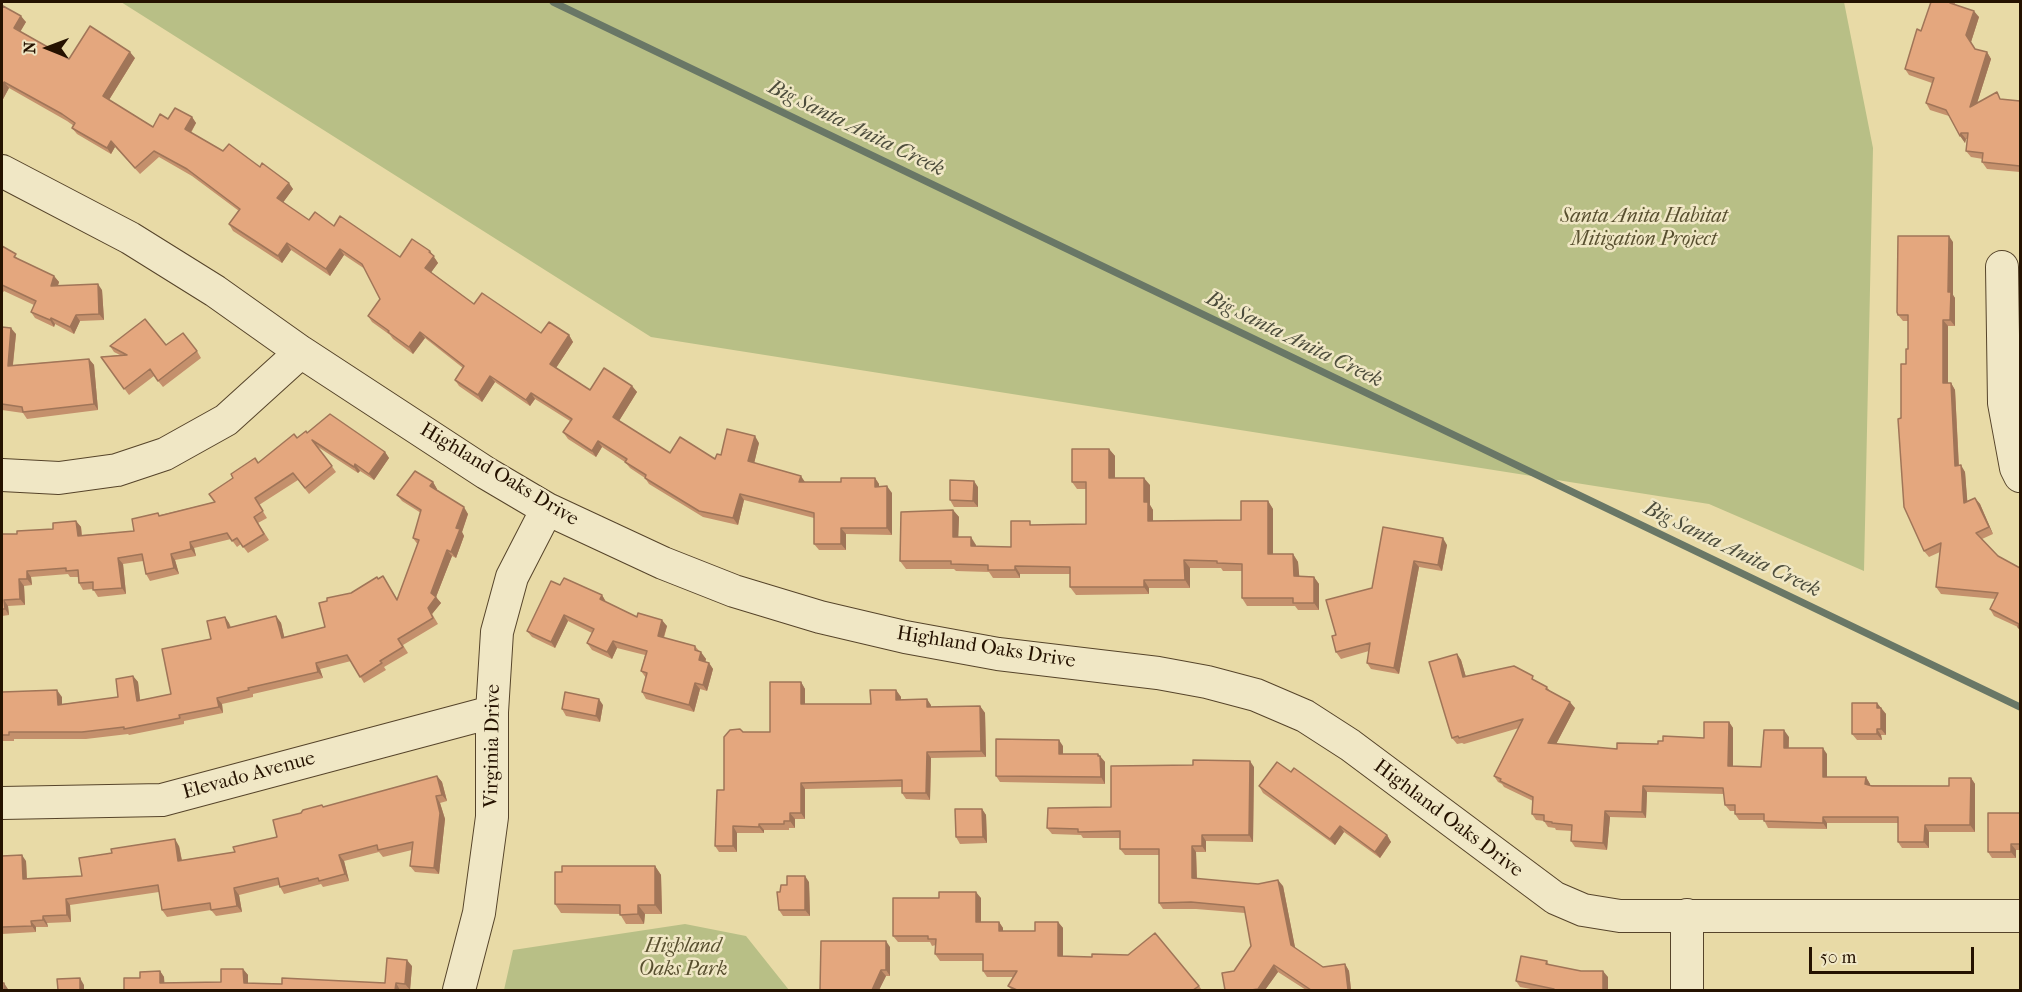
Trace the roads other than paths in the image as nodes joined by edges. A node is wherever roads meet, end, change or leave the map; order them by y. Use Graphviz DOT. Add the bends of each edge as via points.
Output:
graph roads {
  1 [pos="2,171"];
  2 [pos="2002,267"];
  3 [pos="301,352"];
  4 [pos="2,474"];
  5 [pos="2020,476"];
  6 [pos="547,509"];
  7 [pos="492,711"];
  8 [pos="2,803"];
  9 [pos="1687,915"];
  10 [pos="2020,916"];
  11 [pos="459,990"];
  12 [pos="1687,990"];
  1 -- 3 [label="street, Highland Oaks Drive" via="130,238 215,291"];
  2 -- 5 [label="street" via="2004,403"];
  3 -- 4 [label="street" via="226,420 165,454 117,470 59,478"];
  3 -- 6 [label="street, Highland Oaks Drive"];
  6 -- 7 [label="street, Virginia Drive" via="512,577 497,632"];
  6 -- 9 [label="street, Highland Oaks Drive" via="663,563 734,591 820,617 998,654 1158,673 1256,695 1305,716 1350,745 1555,898 1603,914"];
  7 -- 8 [label="street, Elevado Avenue" via="162,800"];
  7 -- 11 [label="street, Virginia Drive" via="492,817 479,913"];
  9 -- 10 [label="street, Highland Oaks Drive"];
  9 -- 12 [label="street"];
}
